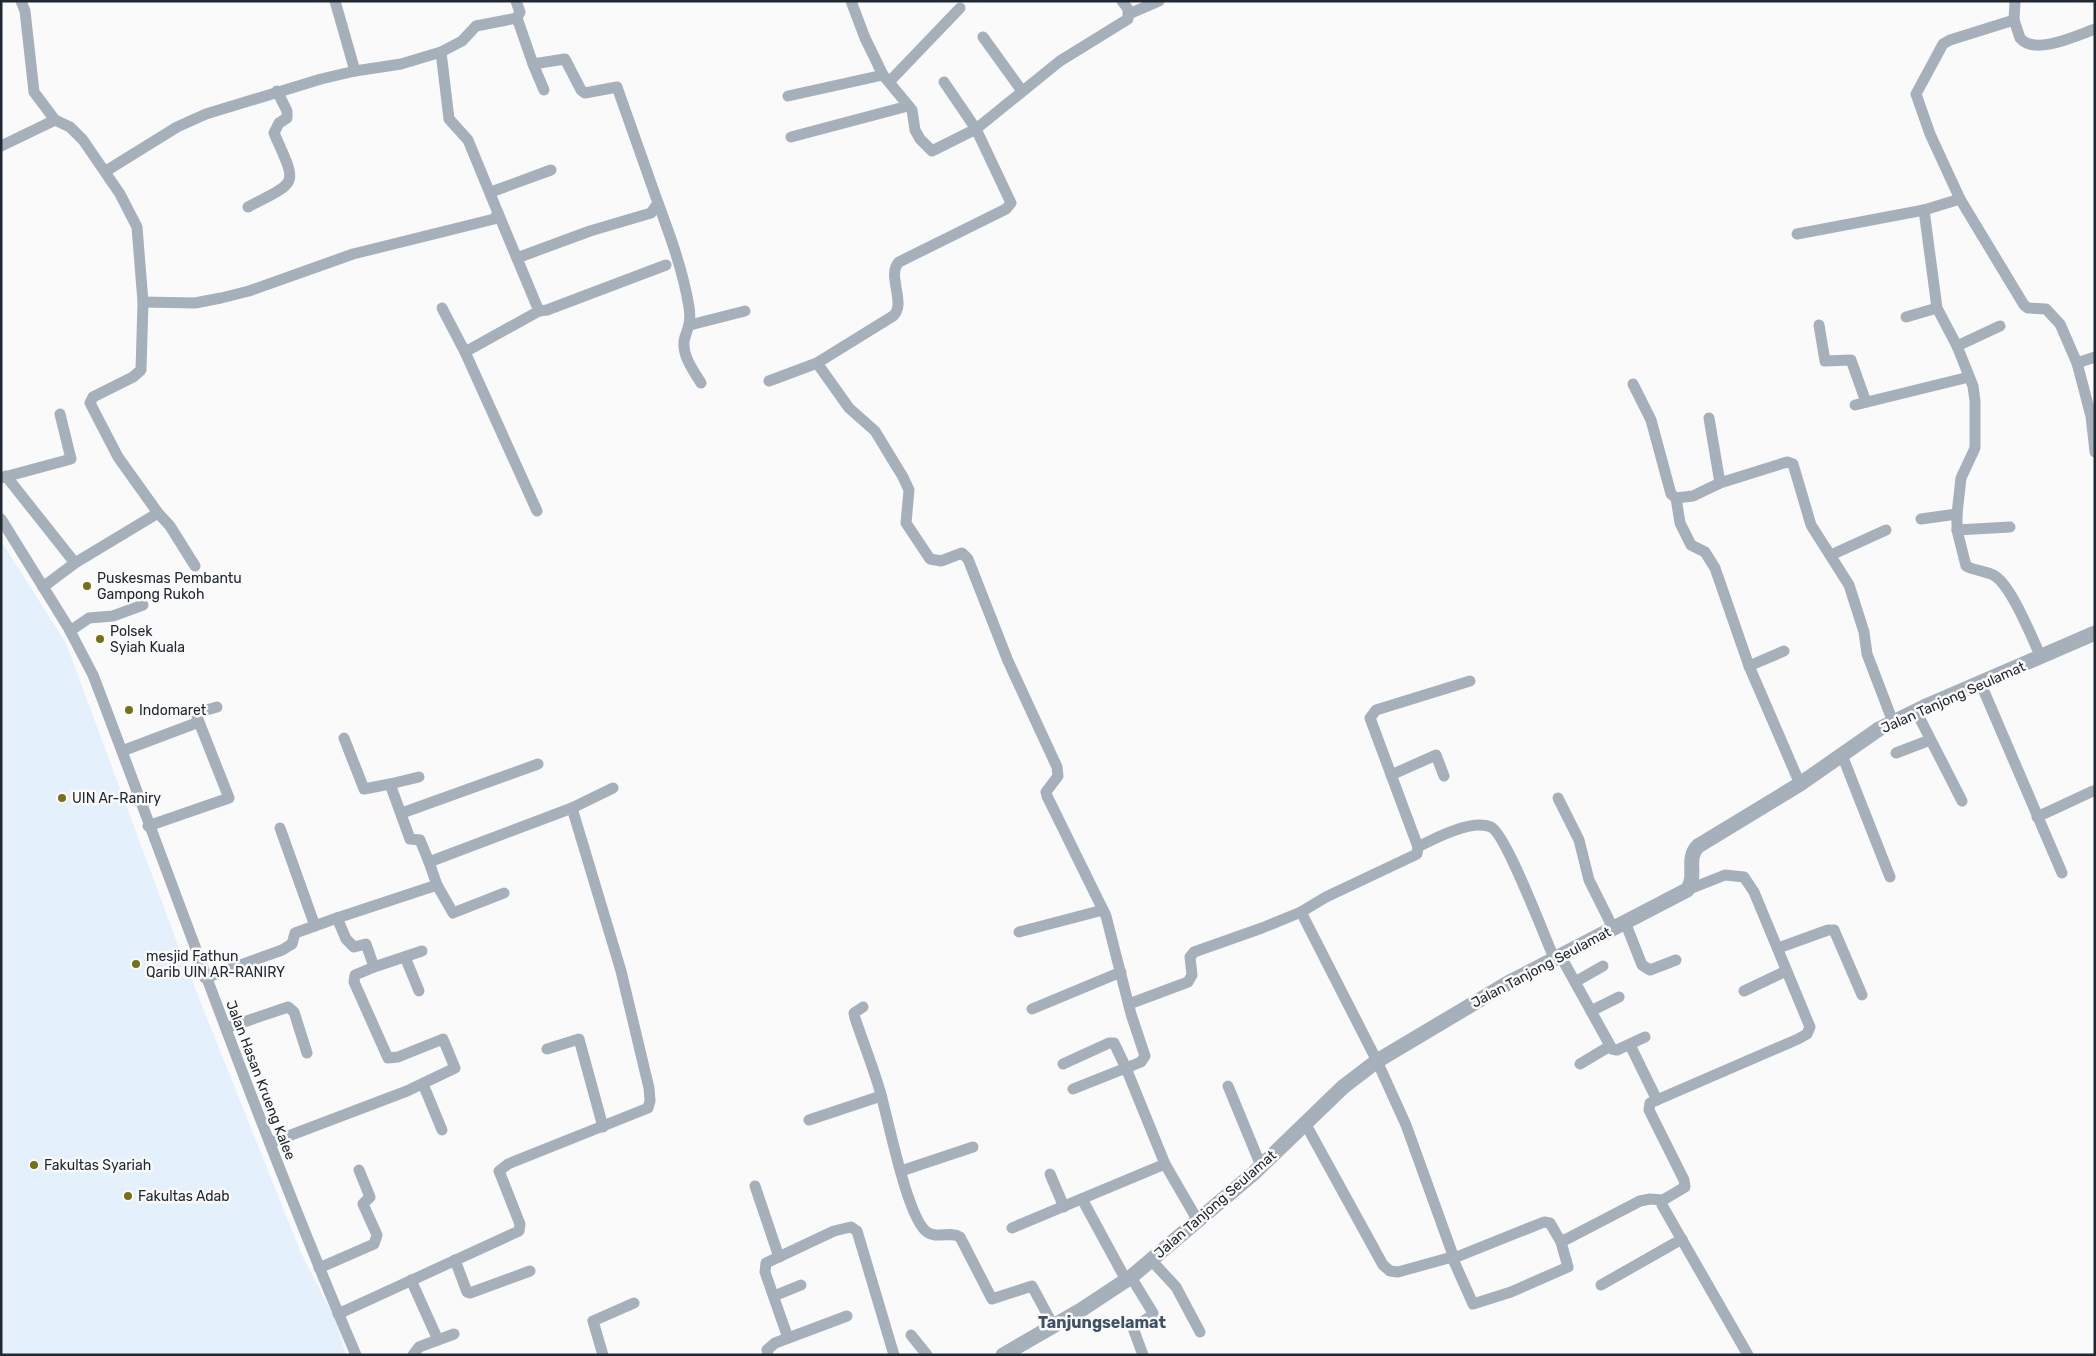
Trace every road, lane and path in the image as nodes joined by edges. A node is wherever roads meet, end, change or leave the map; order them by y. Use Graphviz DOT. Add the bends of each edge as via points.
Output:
graph roads {
  1 [pos="21,1"];
  2 [pos="335,1"];
  3 [pos="516,1"];
  4 [pos="852,1"];
  5 [pos="1122,1"];
  6 [pos="1159,1"];
  7 [pos="2015,1"];
  8 [pos="960,8"];
  9 [pos="1130,14"];
  10 [pos="517,18"];
  11 [pos="2014,20"];
  12 [pos="2095,29"];
  13 [pos="983,37"];
  14 [pos="441,52"];
  15 [pos="533,64"];
  16 [pos="355,71"];
  17 [pos="887,78"];
  18 [pos="944,82"];
  19 [pos="544,90"];
  20 [pos="277,91"];
  21 [pos="1022,91"];
  22 [pos="788,96"];
  23 [pos="908,106"];
  24 [pos="55,120"];
  25 [pos="976,129"];
  26 [pos="791,137"];
  27 [pos="1,146"];
  28 [pos="551,170"];
  29 [pos="106,171"];
  30 [pos="491,192"];
  31 [pos="1960,199"];
  32 [pos="658,204"];
  33 [pos="248,207"];
  34 [pos="1924,210"];
  35 [pos="498,212"];
  36 [pos="1797,234"];
  37 [pos="517,258"];
  38 [pos="666,265"];
  39 [pos="143,302"];
  40 [pos="442,308"];
  41 [pos="1937,308"];
  42 [pos="539,310"];
  43 [pos="745,311"];
  44 [pos="1906,317"];
  45 [pos="1820,324"];
  46 [pos="690,326"];
  47 [pos="2000,326"];
  48 [pos="1957,346"];
  49 [pos="466,352"];
  50 [pos="2095,358"];
  51 [pos="817,362"];
  52 [pos="2077,363"];
  53 [pos="1969,377"];
  54 [pos="769,381"];
  55 [pos="701,383"];
  56 [pos="1633,384"];
  57 [pos="60,414"];
  58 [pos="1710,418"];
  59 [pos="2095,452"];
  60 [pos="4,477"];
  61 [pos="1720,483"];
  62 [pos="1676,498"];
  63 [pos="537,511"];
  64 [pos="158,513"];
  65 [pos="1957,514"];
  66 [pos="1,519"];
  67 [pos="1921,519"];
  68 [pos="2010,527"];
  69 [pos="1886,530"];
  70 [pos="1957,530"];
  71 [pos="1831,555"];
  72 [pos="75,563"];
  73 [pos="195,566"];
  74 [pos="43,587"];
  75 [pos="143,604"];
  76 [pos="70,631"];
  77 [pos="2095,633"];
  78 [pos="1784,651"];
  79 [pos="2042,657"];
  80 [pos="1750,666"];
  81 [pos="1470,681"];
  82 [pos="1980,682"];
  83 [pos="217,707"];
  84 [pos="1916,711"];
  85 [pos="199,722"];
  86 [pos="1893,722"];
  87 [pos="344,738"];
  88 [pos="1930,740"];
  89 [pos="122,751"];
  90 [pos="1896,754"];
  91 [pos="1842,755"];
  92 [pos="538,764"];
  93 [pos="1391,775"];
  94 [pos="1444,776"];
  95 [pos="419,777"];
  96 [pos="390,784"];
  97 [pos="1800,784"];
  98 [pos="613,788"];
  99 [pos="2093,791"];
  100 [pos="1558,798"];
  101 [pos="1962,802"];
  102 [pos="572,808"];
  103 [pos="402,813"];
  104 [pos="2037,817"];
  105 [pos="148,826"];
  106 [pos="280,828"];
  107 [pos="1418,847"];
  108 [pos="429,862"];
  109 [pos="2062,873"];
  110 [pos="1890,877"];
  111 [pos="438,885"];
  112 [pos="1687,890"];
  113 [pos="504,893"];
  114 [pos="1103,910"];
  115 [pos="1301,912"];
  116 [pos="337,918"];
  117 [pos="1619,925"];
  118 [pos="315,926"];
  119 [pos="1019,932"];
  120 [pos="1778,948"];
  121 [pos="422,951"];
  122 [pos="405,956"];
  123 [pos="1557,957"];
  124 [pos="1676,960"];
  125 [pos="1603,966"];
  126 [pos="374,967"];
  127 [pos="1786,971"];
  128 [pos="1121,972"];
  129 [pos="205,978"];
  130 [pos="1575,982"];
  131 [pos="419,991"];
  132 [pos="1744,991"];
  133 [pos="1862,994"];
  134 [pos="1619,997"];
  135 [pos="1129,1004"];
  136 [pos="863,1007"];
  137 [pos="1032,1009"];
  138 [pos="1591,1011"];
  139 [pos="226,1028"];
  140 [pos="1645,1037"];
  141 [pos="1630,1045"];
  142 [pos="1610,1046"];
  143 [pos="547,1049"];
  144 [pos="307,1052"];
  145 [pos="1377,1061"];
  146 [pos="1063,1064"];
  147 [pos="1580,1064"];
  148 [pos="1126,1068"];
  149 [pos="422,1084"];
  150 [pos="1228,1086"];
  151 [pos="1073,1089"];
  152 [pos="881,1096"];
  153 [pos="1657,1100"];
  154 [pos="809,1120"];
  155 [pos="1305,1123"];
  156 [pos="603,1127"];
  157 [pos="442,1130"];
  158 [pos="270,1143"];
  159 [pos="973,1147"];
  160 [pos="1165,1164"];
  161 [pos="1261,1166"];
  162 [pos="359,1170"];
  163 [pos="902,1171"];
  164 [pos="1050,1174"];
  165 [pos="755,1186"];
  166 [pos="1082,1199"];
  167 [pos="1664,1200"];
  168 [pos="1064,1207"];
  169 [pos="1198,1221"];
  170 [pos="1012,1228"];
  171 [pos="1682,1239"];
  172 [pos="1561,1242"];
  173 [pos="779,1257"];
  174 [pos="1454,1258"];
  175 [pos="455,1260"];
  176 [pos="1151,1260"];
  177 [pos="319,1268"];
  178 [pos="530,1271"];
  179 [pos="1128,1279"];
  180 [pos="411,1280"];
  181 [pos="801,1285"];
  182 [pos="1601,1285"];
  183 [pos="774,1296"];
  184 [pos="634,1303"];
  185 [pos="338,1314"];
  186 [pos="847,1316"];
  187 [pos="1054,1326"];
  188 [pos="1200,1332"];
  189 [pos="454,1334"];
  190 [pos="910,1335"];
  191 [pos="788,1338"];
  192 [pos="438,1340"];
  193 [pos="356,1355"];
  194 [pos="413,1355"];
  195 [pos="603,1355"];
  196 [pos="768,1355"];
  197 [pos="894,1355"];
  198 [pos="926,1355"];
  199 [pos="1003,1355"];
  200 [pos="1143,1355"];
  201 [pos="1748,1355"];
  1 -- 24 [label="street" via="25,11 34,92"];
  2 -- 16 [label="street"];
  3 -- 10 [label="street" via="520,12"];
  4 -- 17 [label="street" via="864,38"];
  5 -- 9 [label="street"];
  6 -- 9 [label="street"];
  7 -- 11 [label="street"];
  8 -- 17 [label="street"];
  9 -- 21 [label="street" via="1128,19 1060,61"];
  10 -- 14 [label="street" via="476,26 462,41"];
  10 -- 15 [label="street"];
  11 -- 12 [label="street" via="2020,38 2031,44 2060,42"];
  11 -- 31 [label="street" via="1945,42 1916,94 1930,134"];
  13 -- 21 [label="street"];
  14 -- 16 [label="street" via="401,64"];
  14 -- 30 [label="street" via="449,119 468,140"];
  15 -- 19 [label="street"];
  15 -- 32 [label="street" via="565,59 585,93 617,87"];
  16 -- 20 [label="street"];
  17 -- 22 [label="street"];
  17 -- 23 [label="street"];
  18 -- 25 [label="street"];
  20 -- 29 [label="street" via="233,108 206,114 178,127"];
  20 -- 33 [label="street" via="287,118 279,123 274,133 291,172 290,181"];
  21 -- 25 [label="street"];
  23 -- 25 [label="street" via="913,111 920,139 932,151"];
  23 -- 26 [label="street"];
  24 -- 27 [label="street"];
  24 -- 29 [label="street" via="78,134"];
  25 -- 51 [label="street" via="1011,203 1006,209 899,262 895,268 896,314"];
  28 -- 30 [label="street"];
  29 -- 39 [label="street" via="137,228"];
  30 -- 35 [label="street"];
  31 -- 34 [label="street"];
  31 -- 52 [label="street" via="2024,305 2046,309 2060,324"];
  32 -- 37 [label="street" via="652,212"];
  32 -- 46 [label="street" via="679,258 690,310"];
  34 -- 36 [label="street"];
  34 -- 41 [label="street"];
  35 -- 37 [label="street"];
  35 -- 39 [label="street" via="494,219 353,254 249,291 195,303"];
  37 -- 42 [label="street"];
  38 -- 42 [label="street" via="547,310"];
  39 -- 64 [label="street" via="140,370 133,377 93,397 90,403 118,457"];
  40 -- 49 [label="street"];
  41 -- 44 [label="street"];
  41 -- 48 [label="street"];
  42 -- 49 [label="street"];
  43 -- 46 [label="street"];
  45 -- 53 [label="street" via="1825,361 1851,360 1860,404"];
  46 -- 55 [label="street" via="684,346 689,364"];
  47 -- 48 [label="street"];
  48 -- 53 [label="street"];
  49 -- 63 [label="street"];
  50 -- 52 [label="street"];
  51 -- 54 [label="street"];
  51 -- 114 [label="street" via="849,408 875,431 903,477 909,490 906,523 930,559 941,560 962,553 968,559 1008,662 1056,767 1058,776 1046,792 1047,796"];
  52 -- 59 [label="street" via="2091,416"];
  53 -- 65 [label="street" via="1975,401 1975,448 1961,478"];
  56 -- 62 [label="street" via="1651,420 1671,494"];
  57 -- 60 [label="street" via="71,458"];
  58 -- 61 [label="street"];
  60 -- 72 [label="street"];
  61 -- 62 [label="street" via="1693,496"];
  61 -- 71 [label="street" via="1791,462 1811,525"];
  62 -- 80 [label="street" via="1680,523 1691,545 1705,552 1715,568"];
  64 -- 72 [label="street"];
  64 -- 73 [label="street"];
  65 -- 67 [label="street"];
  65 -- 70 [label="street"];
  66 -- 74 [label="street, Jalan Hasan Krueng Kalee"];
  68 -- 70 [label="street"];
  69 -- 71 [label="street"];
  70 -- 79 [label="street" via="1966,566 2000,581"];
  71 -- 86 [label="street" via="1849,586 1864,632 1867,654"];
  72 -- 74 [label="street"];
  74 -- 76 [label="street, Jalan Hasan Krueng Kalee"];
  75 -- 76 [label="street" via="113,616 89,618"];
  76 -- 89 [label="street, Jalan Hasan Krueng Kalee" via="93,675"];
  77 -- 79 [label="street, Jalan Tanjong Seulamat"];
  78 -- 80 [label="street"];
  79 -- 82 [label="street, Jalan Tanjong Seulamat"];
  80 -- 97 [label="street"];
  81 -- 93 [label="street" via="1372,712 1370,718"];
  82 -- 84 [label="street, Jalan Tanjong Seulamat"];
  82 -- 104 [label="street"];
  83 -- 85 [label="street" via="196,713"];
  84 -- 86 [label="street, Jalan Tanjong Seulamat"];
  84 -- 88 [label="street"];
  85 -- 89 [label="street"];
  85 -- 105 [label="street" via="229,798"];
  86 -- 91 [label="street, Jalan Tanjong Seulamat"];
  87 -- 96 [label="street" via="364,789"];
  88 -- 90 [label="street"];
  88 -- 101 [label="street"];
  89 -- 105 [label="street, Jalan Hasan Krueng Kalee"];
  91 -- 97 [label="street, Jalan Tanjong Seulamat"];
  91 -- 110 [label="street"];
  92 -- 103 [label="street"];
  93 -- 94 [label="street" via="1436,755"];
  93 -- 107 [label="street"];
  95 -- 96 [label="street"];
  96 -- 103 [label="street"];
  97 -- 112 [label="street, Jalan Tanjong Seulamat" via="1695,848 1691,860 1693,881"];
  98 -- 102 [label="street"];
  99 -- 104 [label="street"];
  100 -- 117 [label="street" via="1579,840 1589,880"];
  102 -- 108 [label="street"];
  102 -- 156 [label="street" via="621,971 650,1102 648,1108"];
  103 -- 108 [label="street" via="410,839 420,840"];
  104 -- 109 [label="street"];
  105 -- 129 [label="street, Jalan Hasan Krueng Kalee"];
  106 -- 118 [label="street"];
  107 -- 115 [label="street" via="1414,855"];
  107 -- 123 [label="street" via="1458,829 1485,826 1495,830"];
  108 -- 111 [label="street"];
  111 -- 113 [label="street" via="453,913"];
  111 -- 116 [label="street"];
  112 -- 117 [label="street, Jalan Tanjong Seulamat"];
  112 -- 120 [label="street" via="1725,875 1744,877 1754,892"];
  114 -- 119 [label="street"];
  114 -- 128 [label="street"];
  115 -- 135 [label="street" via="1194,952 1190,956 1192,975 1188,982"];
  115 -- 145 [label="street"];
  116 -- 118 [label="street"];
  116 -- 126 [label="street" via="346,939 354,947 366,944"];
  117 -- 123 [label="street, Jalan Tanjong Seulamat"];
  117 -- 124 [label="street" via="1646,969"];
  118 -- 129 [label="street" via="295,933 292,944 282,950"];
  120 -- 127 [label="street"];
  120 -- 133 [label="street" via="1834,930"];
  121 -- 122 [label="street"];
  122 -- 126 [label="street"];
  122 -- 131 [label="street"];
  123 -- 130 [label="street"];
  123 -- 145 [label="street, Jalan Tanjong Seulamat"];
  125 -- 130 [label="street"];
  126 -- 149 [label="street" via="357,972 354,982 388,1058 443,1039 452,1055 455,1068"];
  127 -- 132 [label="street"];
  127 -- 153 [label="street" via="1810,1027 1807,1034"];
  128 -- 135 [label="street"];
  128 -- 137 [label="street"];
  129 -- 139 [label="street, Jalan Hasan Krueng Kalee"];
  130 -- 138 [label="street"];
  134 -- 138 [label="street"];
  135 -- 148 [label="street" via="1145,1056 1141,1062"];
  136 -- 152 [label="street" via="854,1013"];
  138 -- 142 [label="street"];
  139 -- 144 [label="street" via="288,1007 294,1012"];
  139 -- 158 [label="street, Jalan Hasan Krueng Kalee"];
  140 -- 141 [label="street"];
  141 -- 142 [label="street" via="1617,1050"];
  141 -- 153 [label="street"];
  142 -- 147 [label="street"];
  143 -- 156 [label="street" via="579,1039"];
  145 -- 155 [label="street, Jalan Tanjong Seulamat" via="1343,1086"];
  145 -- 174 [label="street" via="1406,1126"];
  146 -- 148 [label="street" via="1112,1043"];
  148 -- 151 [label="street"];
  148 -- 160 [label="street"];
  149 -- 157 [label="street"];
  149 -- 158 [label="street"];
  150 -- 161 [label="street"];
  152 -- 154 [label="street"];
  152 -- 163 [label="street"];
  153 -- 167 [label="street" via="1650,1103 1649,1110 1685,1187"];
  155 -- 161 [label="street, Jalan Tanjong Seulamat"];
  155 -- 174 [label="street" via="1387,1269 1398,1272 1450,1256"];
  156 -- 175 [label="street" via="508,1164 499,1171 520,1224 519,1230"];
  158 -- 177 [label="street, Jalan Hasan Krueng Kalee"];
  159 -- 163 [label="street"];
  160 -- 166 [label="street"];
  160 -- 169 [label="street"];
  161 -- 169 [label="street, Jalan Tanjong Seulamat"];
  162 -- 177 [label="street" via="370,1197 363,1204 377,1235 376,1240 374,1244"];
  163 -- 187 [label="street" via="908,1196 923,1229 930,1234 960,1237 989,1296 995,1300 1032,1286"];
  164 -- 168 [label="street"];
  165 -- 173 [label="street"];
  166 -- 168 [label="street"];
  166 -- 179 [label="street"];
  167 -- 171 [label="street" via="1662,1205"];
  167 -- 172 [label="street" via="1640,1201"];
  168 -- 170 [label="street"];
  169 -- 176 [label="street, Jalan Tanjong Seulamat"];
  171 -- 182 [label="street"];
  171 -- 201 [label="street"];
  172 -- 174 [label="street" via="1550,1223 1544,1222"];
  172 -- 174 [label="street" via="1568,1267 1477,1304 1470,1301"];
  173 -- 183 [label="street" via="766,1263 765,1267"];
  173 -- 197 [label="street" via="834,1231 849,1227 857,1231"];
  175 -- 178 [label="street" via="470,1294"];
  175 -- 180 [label="street"];
  176 -- 179 [label="street, Jalan Tanjong Seulamat"];
  176 -- 188 [label="street" via="1176,1287"];
  177 -- 185 [label="street, Jalan Hasan Krueng Kalee"];
  179 -- 187 [label="street, Jalan Tanjong Seulamat"];
  179 -- 200 [label="street" via="1153,1312 1133,1328"];
  180 -- 185 [label="street"];
  180 -- 192 [label="street"];
  181 -- 183 [label="street"];
  183 -- 191 [label="street"];
  184 -- 195 [label="street" via="593,1321"];
  185 -- 193 [label="street, Jalan Hasan Krueng Kalee"];
  186 -- 191 [label="street"];
  187 -- 199 [label="street, Jalan Tanjong Seulamat"];
  189 -- 192 [label="street"];
  190 -- 198 [label="street"];
  191 -- 196 [label="street" via="769,1347"];
  192 -- 194 [label="street" via="419,1348"];
}
